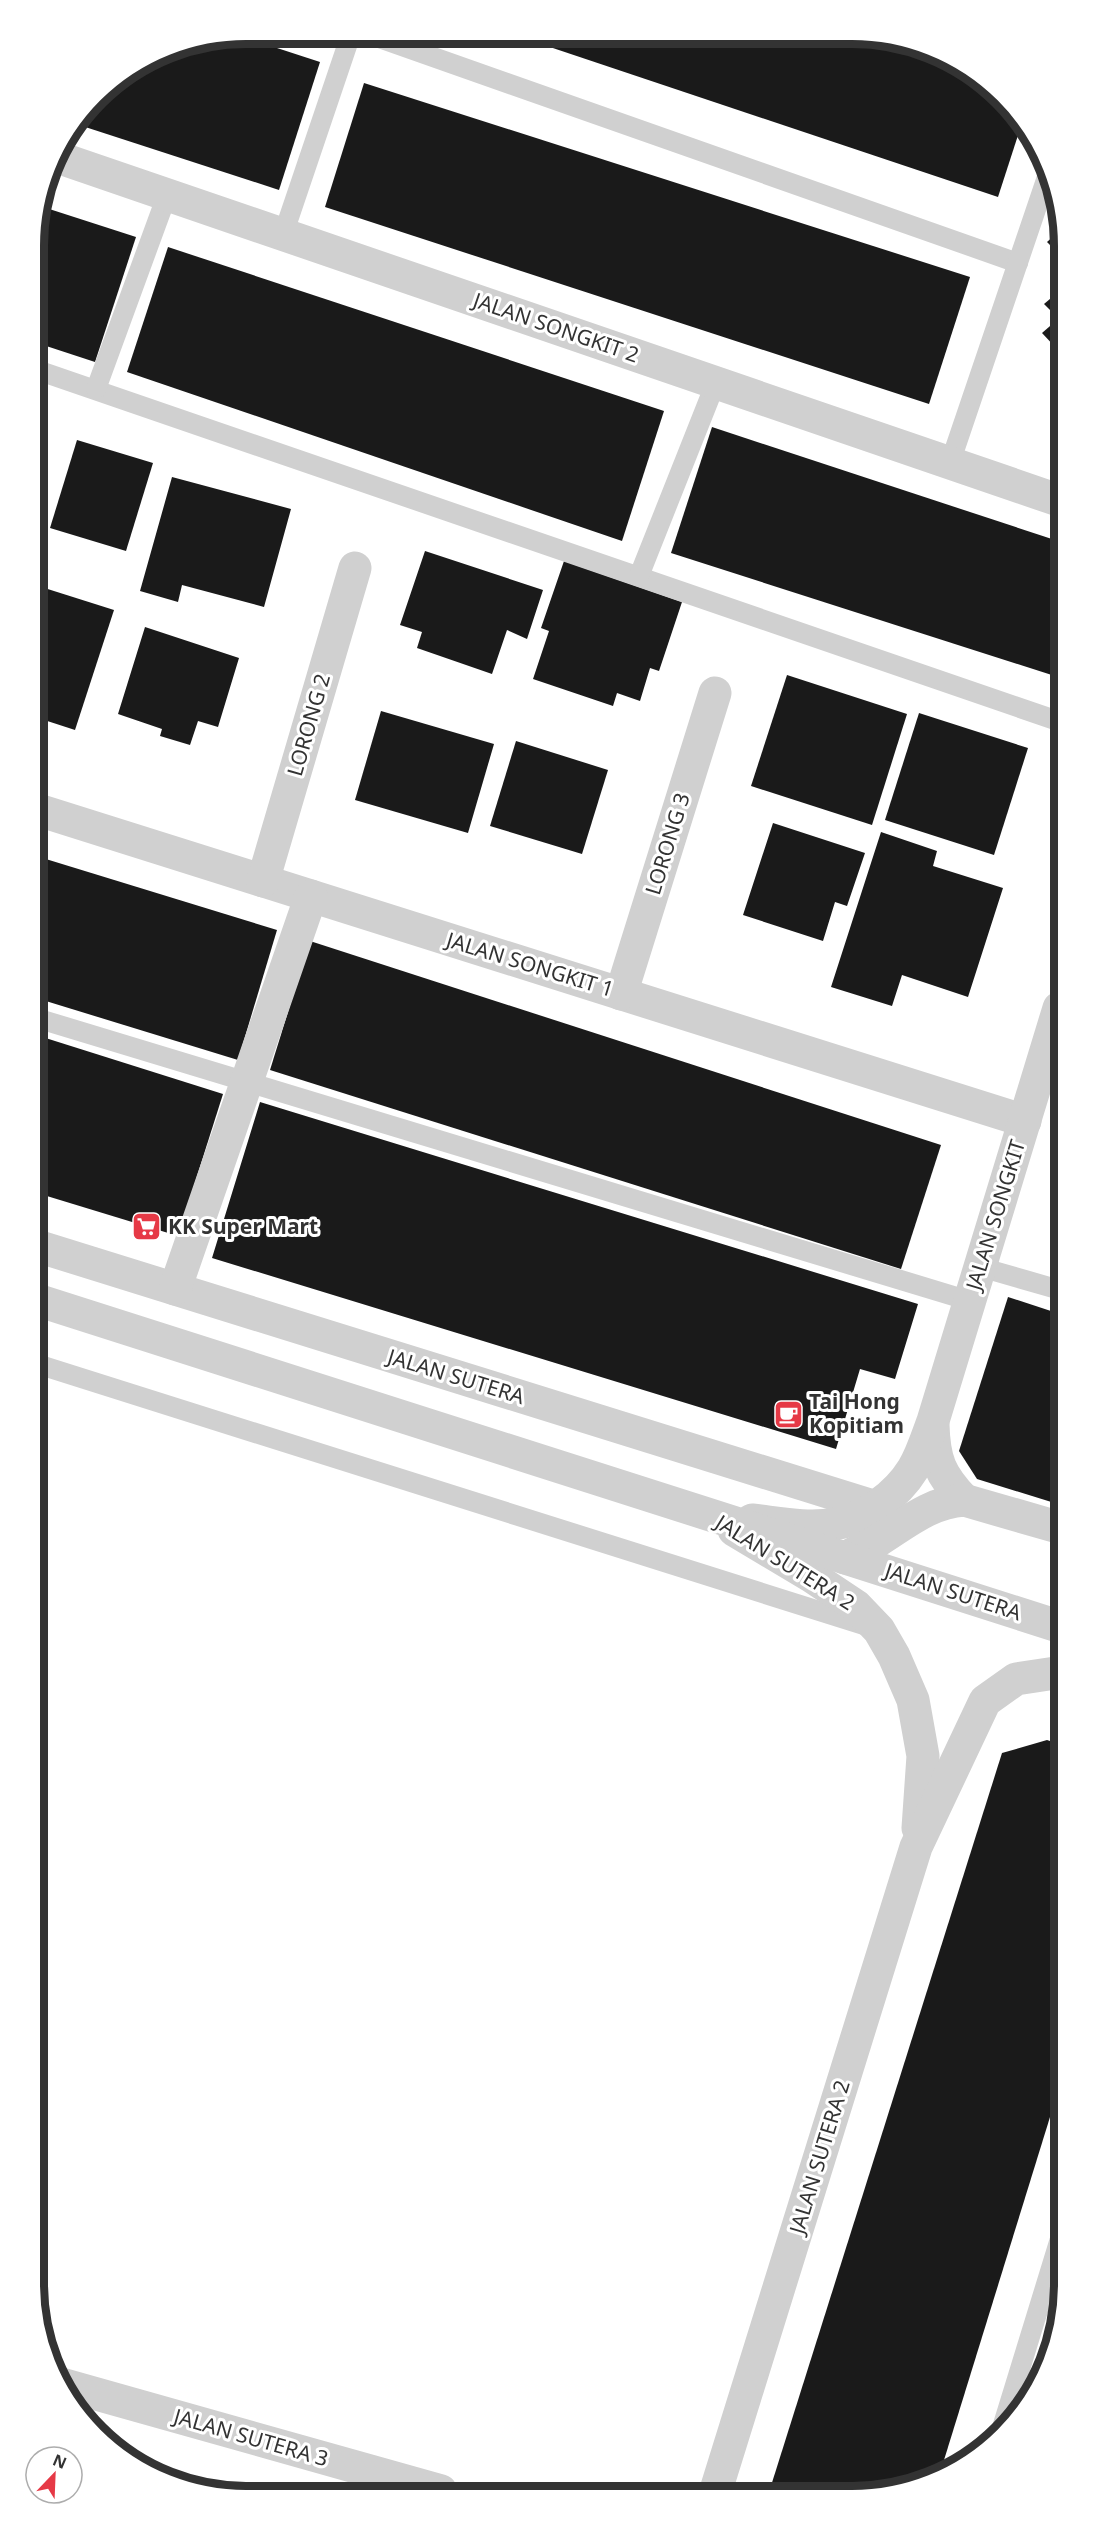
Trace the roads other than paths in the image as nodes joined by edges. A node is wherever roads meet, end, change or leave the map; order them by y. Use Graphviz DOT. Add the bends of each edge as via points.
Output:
graph roads {
  1 [pos="348,44"];
  2 [pos="396,44"];
  3 [pos="63,159"];
  4 [pos="1044,185"];
  5 [pos="167,195"];
  6 [pos="283,235"];
  7 [pos="1018,263"];
  8 [pos="44,372"];
  9 [pos="716,382"];
  10 [pos="96,389"];
  11 [pos="950,463"];
  12 [pos="1054,499"];
  13 [pos="355,568"];
  14 [pos="639,576"];
  15 [pos="715,693"];
  16 [pos="1054,720"];
  17 [pos="44,812"];
  18 [pos="263,881"];
  19 [pos="311,896"];
  20 [pos="621,994"];
  21 [pos="44,1020"];
  22 [pos="1054,1026"];
  23 [pos="246,1083"];
  24 [pos="1025,1121"];
  25 [pos="44,1248"];
  26 [pos="980,1268"];
  27 [pos="1053,1288"];
  28 [pos="175,1289"];
  29 [pos="970,1300"];
  30 [pos="44,1308"];
  31 [pos="44,1366"];
  32 [pos="933,1421"];
  33 [pos="964,1500"];
  34 [pos="876,1507"];
  35 [pos="708,1514"];
  36 [pos="1053,1526"];
  37 [pos="845,1558"];
  38 [pos="1053,1625"];
  39 [pos="879,1630"];
  40 [pos="1053,1673"];
  41 [pos="916,1847"];
  42 [pos="1053,2262"];
  43 [pos="73,2387"];
  44 [pos="1007,2412"];
  45 [pos="714,2482"];
  46 [pos="423,2486"];
  1 -- 6 [label="lane"];
  2 -- 7 [label="lane"];
  3 -- 5 [label="street, JALAN SONGKIT 2"];
  4 -- 7 [label="lane"];
  5 -- 6 [label="street, JALAN SONGKIT 2"];
  5 -- 10 [label="lane"];
  6 -- 9 [label="street, JALAN SONGKIT 2"];
  7 -- 11 [label="lane"];
  8 -- 10 [label="lane"];
  9 -- 11 [label="street, JALAN SONGKIT 2"];
  9 -- 14 [label="lane"];
  10 -- 14 [label="lane"];
  11 -- 12 [label="street, JALAN SONGKIT 2"];
  13 -- 18 [label="street, LORONG 2"];
  14 -- 16 [label="lane"];
  15 -- 20 [label="street, LORONG 3"];
  17 -- 18 [label="street, JALAN SONGKIT 1"];
  18 -- 19 [label="street, JALAN SONGKIT 1"];
  19 -- 20 [label="street, JALAN SONGKIT 1"];
  19 -- 23 [label="street"];
  20 -- 24 [label="street, JALAN SONGKIT 1"];
  21 -- 23 [label="lane"];
  22 -- 24 [label="street, JALAN SONGKIT"];
  23 -- 28 [label="street"];
  23 -- 29 [label="lane"];
  24 -- 26 [label="street, JALAN SONGKIT"];
  25 -- 28 [label="street, JALAN SUTERA"];
  26 -- 27 [label="lane"];
  26 -- 29 [label="street, JALAN SONGKIT"];
  28 -- 34 [label="street, JALAN SUTERA"];
  29 -- 32 [label="street, JALAN SONGKIT"];
  30 -- 35 [label="street, JALAN SUTERA"];
  31 -- 39 [label="lane"];
  32 -- 33 [label="street, JALAN SONGKIT" via="933,1450 939,1467"];
  32 -- 34 [label="street, JALAN SONGKIT" via="913,1469"];
  33 -- 36 [label="street, JALAN SUTERA"];
  33 -- 37 [label="street, JALAN SUTERA" via="935,1506"];
  34 -- 35 [label="street, JALAN SONGKIT" via="852,1520 833,1524 786,1524"];
  35 -- 37 [label="street, JALAN SUTERA"];
  35 -- 39 [label="street, JALAN SUTERA 2" via="856,1606"];
  37 -- 38 [label="street, JALAN SUTERA"];
  39 -- 41 [label="street, JALAN SUTERA 2" via="913,1700 923,1756"];
  40 -- 41 [label="street, JALAN SUTERA 2" via="1016,1679 985,1701"];
  41 -- 45 [label="street, JALAN SUTERA 2"];
  42 -- 44 [label="lane"];
  43 -- 46 [label="street, JALAN SUTERA 3"];
}
